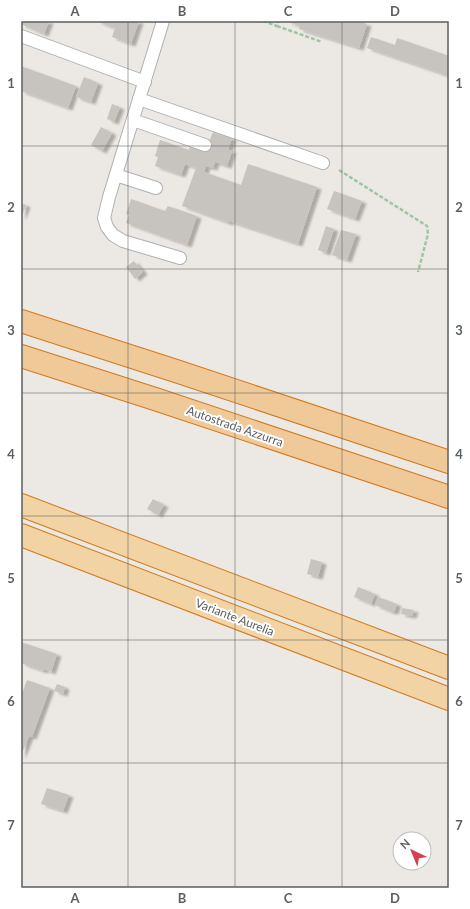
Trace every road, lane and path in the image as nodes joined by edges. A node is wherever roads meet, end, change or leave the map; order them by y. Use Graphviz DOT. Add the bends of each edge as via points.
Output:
graph roads {
  1 [pos="163,21"];
  2 [pos="263,21"];
  3 [pos="278,21"];
  4 [pos="277,26"];
  5 [pos="21,36"];
  6 [pos="322,42"];
  7 [pos="145,82"];
  8 [pos="139,99"];
  9 [pos="133,120"];
  10 [pos="205,145"];
  11 [pos="323,163"];
  12 [pos="116,175"];
  13 [pos="156,188"];
  14 [pos="180,258"];
  15 [pos="418,272"];
  16 [pos="21,321"];
  17 [pos="21,356"];
  18 [pos="449,462"];
  19 [pos="449,497"];
  20 [pos="21,505"];
  21 [pos="21,535"];
  22 [pos="449,668"];
  23 [pos="449,699"];
  1 -- 7 [label="lane"];
  2 -- 4 [label="path"];
  3 -- 4 [label="path"];
  4 -- 6 [label="path"];
  5 -- 7 [label="lane"];
  7 -- 8 [label="lane"];
  8 -- 9 [label="lane"];
  8 -- 11 [label="lane"];
  9 -- 10 [label="lane"];
  9 -- 12 [label="lane"];
  11 -- 15 [label="path" via="346,174 426,226 428,234"];
  12 -- 13 [label="lane"];
  12 -- 14 [label="lane" via="104,218 113,236"];
  16 -- 18 [label="highway"];
  17 -- 19 [label="highway, Autostrada Azzurra"];
  20 -- 22 [label="highway"];
  21 -- 23 [label="highway, Variante Aurelia"];
}
